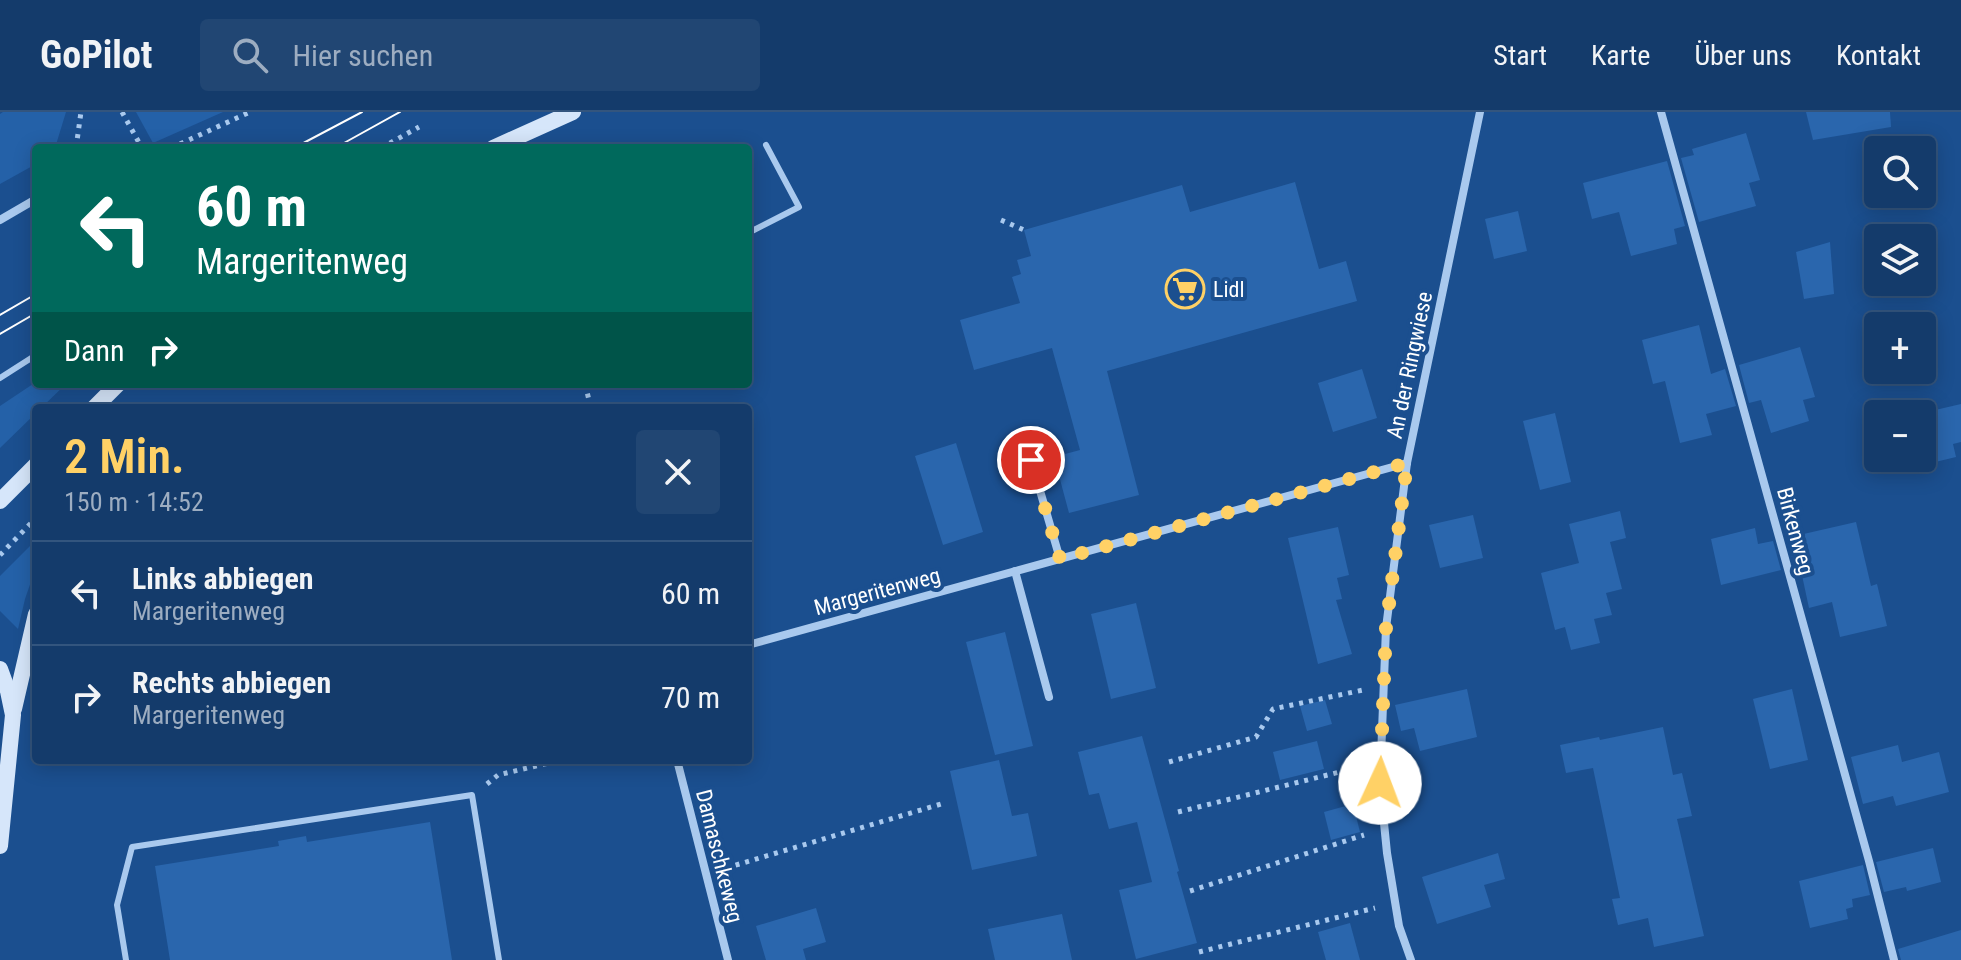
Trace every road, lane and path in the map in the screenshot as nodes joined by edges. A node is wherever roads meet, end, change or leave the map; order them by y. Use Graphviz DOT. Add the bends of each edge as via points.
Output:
graph roads {
  1 [pos="81,112"];
  2 [pos="122,112"];
  3 [pos="250,112"];
  4 [pos="573,112"];
  5 [pos="1480,112"];
  6 [pos="1661,112"];
  7 [pos="419,127"];
  8 [pos="77,144"];
  9 [pos="140,144"];
  10 [pos="180,144"];
  11 [pos="388,144"];
  12 [pos="502,144"];
  13 [pos="766,145"];
  14 [pos="32,201"];
  15 [pos="0,220"];
  16 [pos="1001,220"];
  17 [pos="1024,230"];
  18 [pos="752,231"];
  19 [pos="32,358"];
  20 [pos="0,378"];
  21 [pos="114,388"];
  22 [pos="98,404"];
  23 [pos="1024,436"];
  24 [pos="1407,463"];
  25 [pos="32,469"];
  26 [pos="0,501"];
  27 [pos="32,522"];
  28 [pos="0,555"];
  29 [pos="1060,559"];
  30 [pos="1015,571"];
  31 [pos="32,632"];
  32 [pos="752,644"];
  33 [pos="0,669"];
  34 [pos="1384,685"];
  35 [pos="1049,697"];
  36 [pos="13,715"];
  37 [pos="1169,762"];
  38 [pos="1381,762"];
  39 [pos="544,764"];
  40 [pos="678,764"];
  41 [pos="472,795"];
  42 [pos="941,804"];
  43 [pos="1178,812"];
  44 [pos="1384,829"];
  45 [pos="0,846"];
  46 [pos="706,874"];
  47 [pos="1190,891"];
  48 [pos="1396,903"];
  49 [pos="1199,952"];
  50 [pos="126,960"];
  51 [pos="499,960"];
  52 [pos="728,960"];
  53 [pos="1411,960"];
  54 [pos="1894,960"];
  1 -- 8 [label="path"];
  2 -- 9 [label="path"];
  3 -- 10 [label="path"];
  4 -- 12 [label="main road"];
  5 -- 24 [label="street, An der Ringwiese"];
  6 -- 54 [label="street, Birkenweg"];
  7 -- 11 [label="path"];
  13 -- 18 [label="lane" via="799,207"];
  14 -- 15 [label="street"];
  16 -- 17 [label="path"];
  19 -- 20 [label="lane"];
  21 -- 22 [label="main road"];
  23 -- 29 [label="street"];
  24 -- 29 [label="street, Margeritenweg"];
  24 -- 34 [label="street, An der Ringwiese"];
  25 -- 26 [label="main road"];
  27 -- 28 [label="path"];
  29 -- 30 [label="street, Margeritenweg"];
  30 -- 32 [label="street, Margeritenweg"];
  30 -- 35 [label="street"];
  31 -- 36 [label="main road"];
  33 -- 36 [label="main road"];
  34 -- 37 [label="path" via="1273,709 1256,737"];
  34 -- 38 [label="street, An der Ringwiese"];
  36 -- 45 [label="main road"];
  38 -- 43 [label="path"];
  38 -- 44 [label="street, An der Ringwiese"];
  39 -- 41 [label="path" via="498,775"];
  40 -- 46 [label="street, Damaschkeweg"];
  41 -- 50 [label="lane" via="132,847 117,905"];
  41 -- 51 [label="lane"];
  42 -- 46 [label="path"];
  44 -- 47 [label="path"];
  44 -- 48 [label="street, An der Ringwiese"];
  46 -- 52 [label="street, Damaschkeweg"];
  48 -- 49 [label="path"];
  48 -- 53 [label="street, An der Ringwiese"];
}
